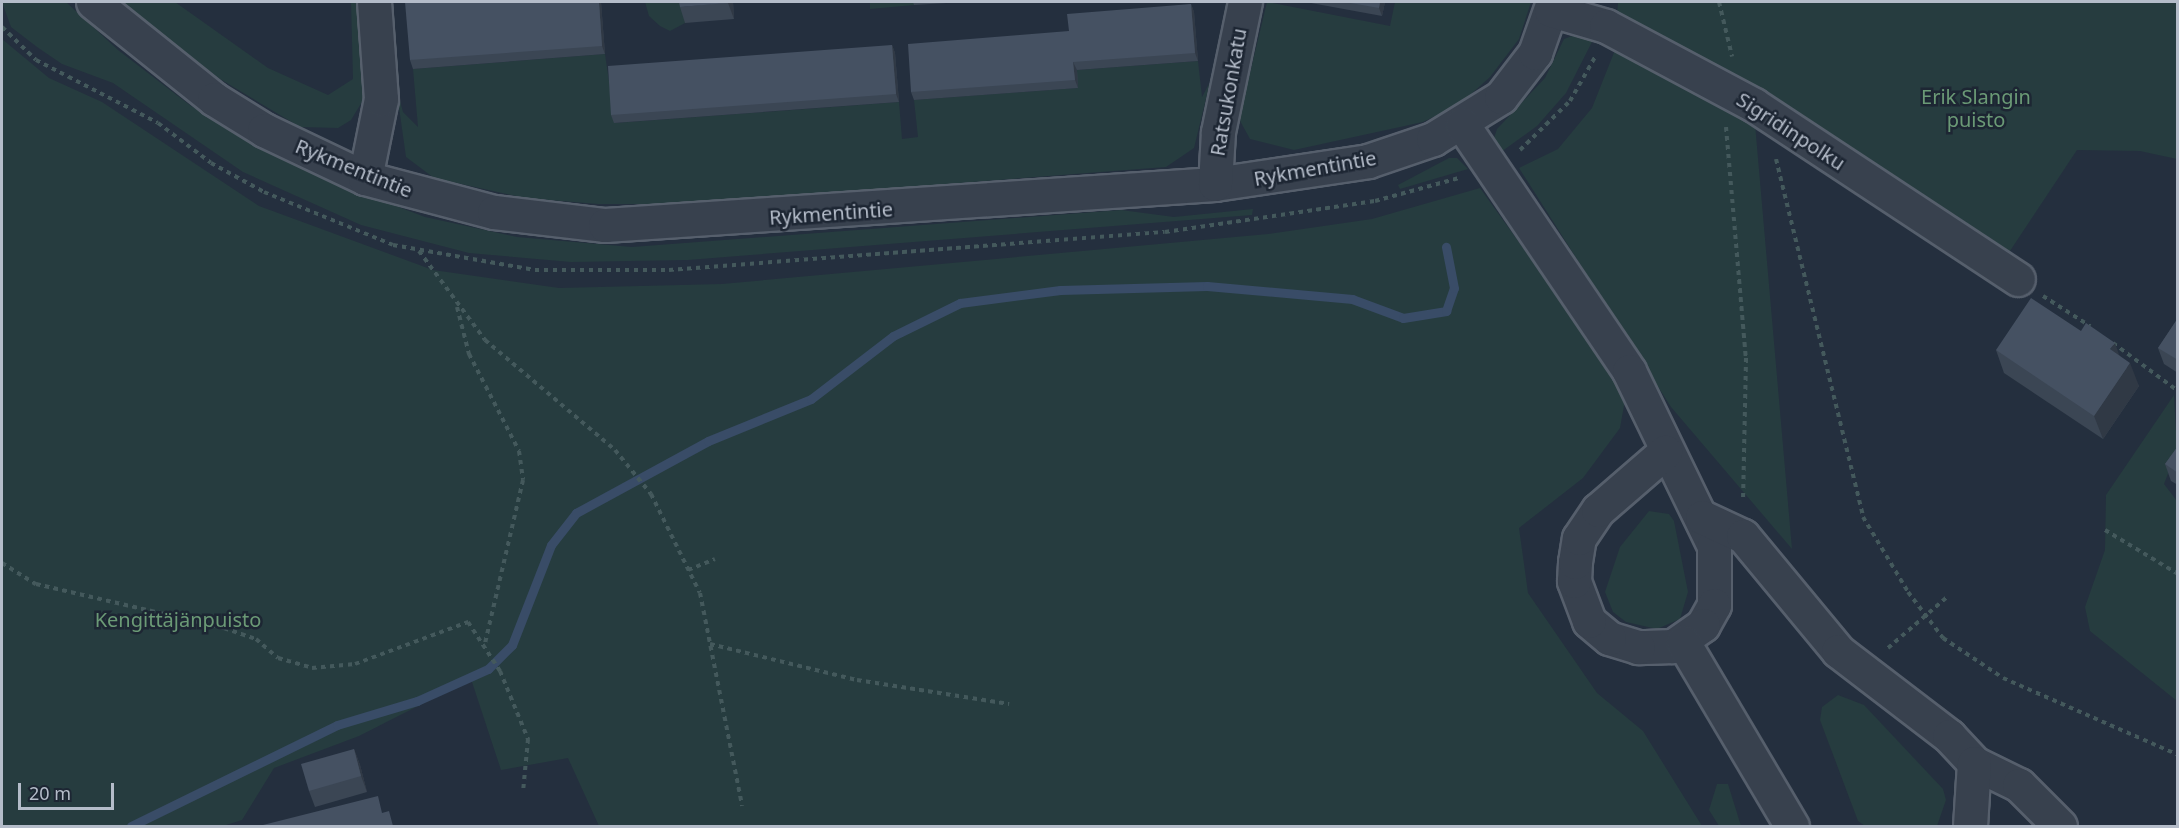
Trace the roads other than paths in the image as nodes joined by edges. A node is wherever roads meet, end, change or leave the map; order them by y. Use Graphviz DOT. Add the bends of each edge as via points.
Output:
graph roads {
  1 [pos="93,2"];
  2 [pos="374,2"];
  3 [pos="1245,2"];
  4 [pos="1552,6"];
  5 [pos="1462,124"];
  6 [pos="365,178"];
  7 [pos="1215,184"];
  8 [pos="2018,279"];
  9 [pos="1665,452"];
  10 [pos="1702,517"];
  11 [pos="1683,642"];
  12 [pos="1974,764"];
  13 [pos="1792,826"];
  14 [pos="1970,826"];
  15 [pos="2060,826"];
  1 -- 6 [label="street, Rykmentintie" via="214,99 264,130"];
  2 -- 6 [label="street" via="381,99"];
  3 -- 7 [label="street, Ratsukonkatu" via="1218,132"];
  4 -- 5 [label="street, Rykmentintie" via="1526,68 1501,97"];
  4 -- 8 [label="street, Sigridinpolku" via="1727,75"];
  5 -- 7 [label="street, Rykmentintie" via="1368,161"];
  5 -- 9 [label="street" via="1629,371"];
  6 -- 7 [label="street, Rykmentintie" via="494,212 605,225 675,224"];
  9 -- 10 [label="street"];
  9 -- 11 [label="street" via="1611,495 1586,526 1574,581 1581,609 1609,638 1638,647"];
  10 -- 11 [label="street" via="1714,546 1714,605 1703,625"];
  10 -- 12 [label="street" via="1743,537 1838,651 1949,736"];
  11 -- 13 [label="street"];
  12 -- 14 [label="street"];
  12 -- 15 [label="street" via="2019,785"];
}
